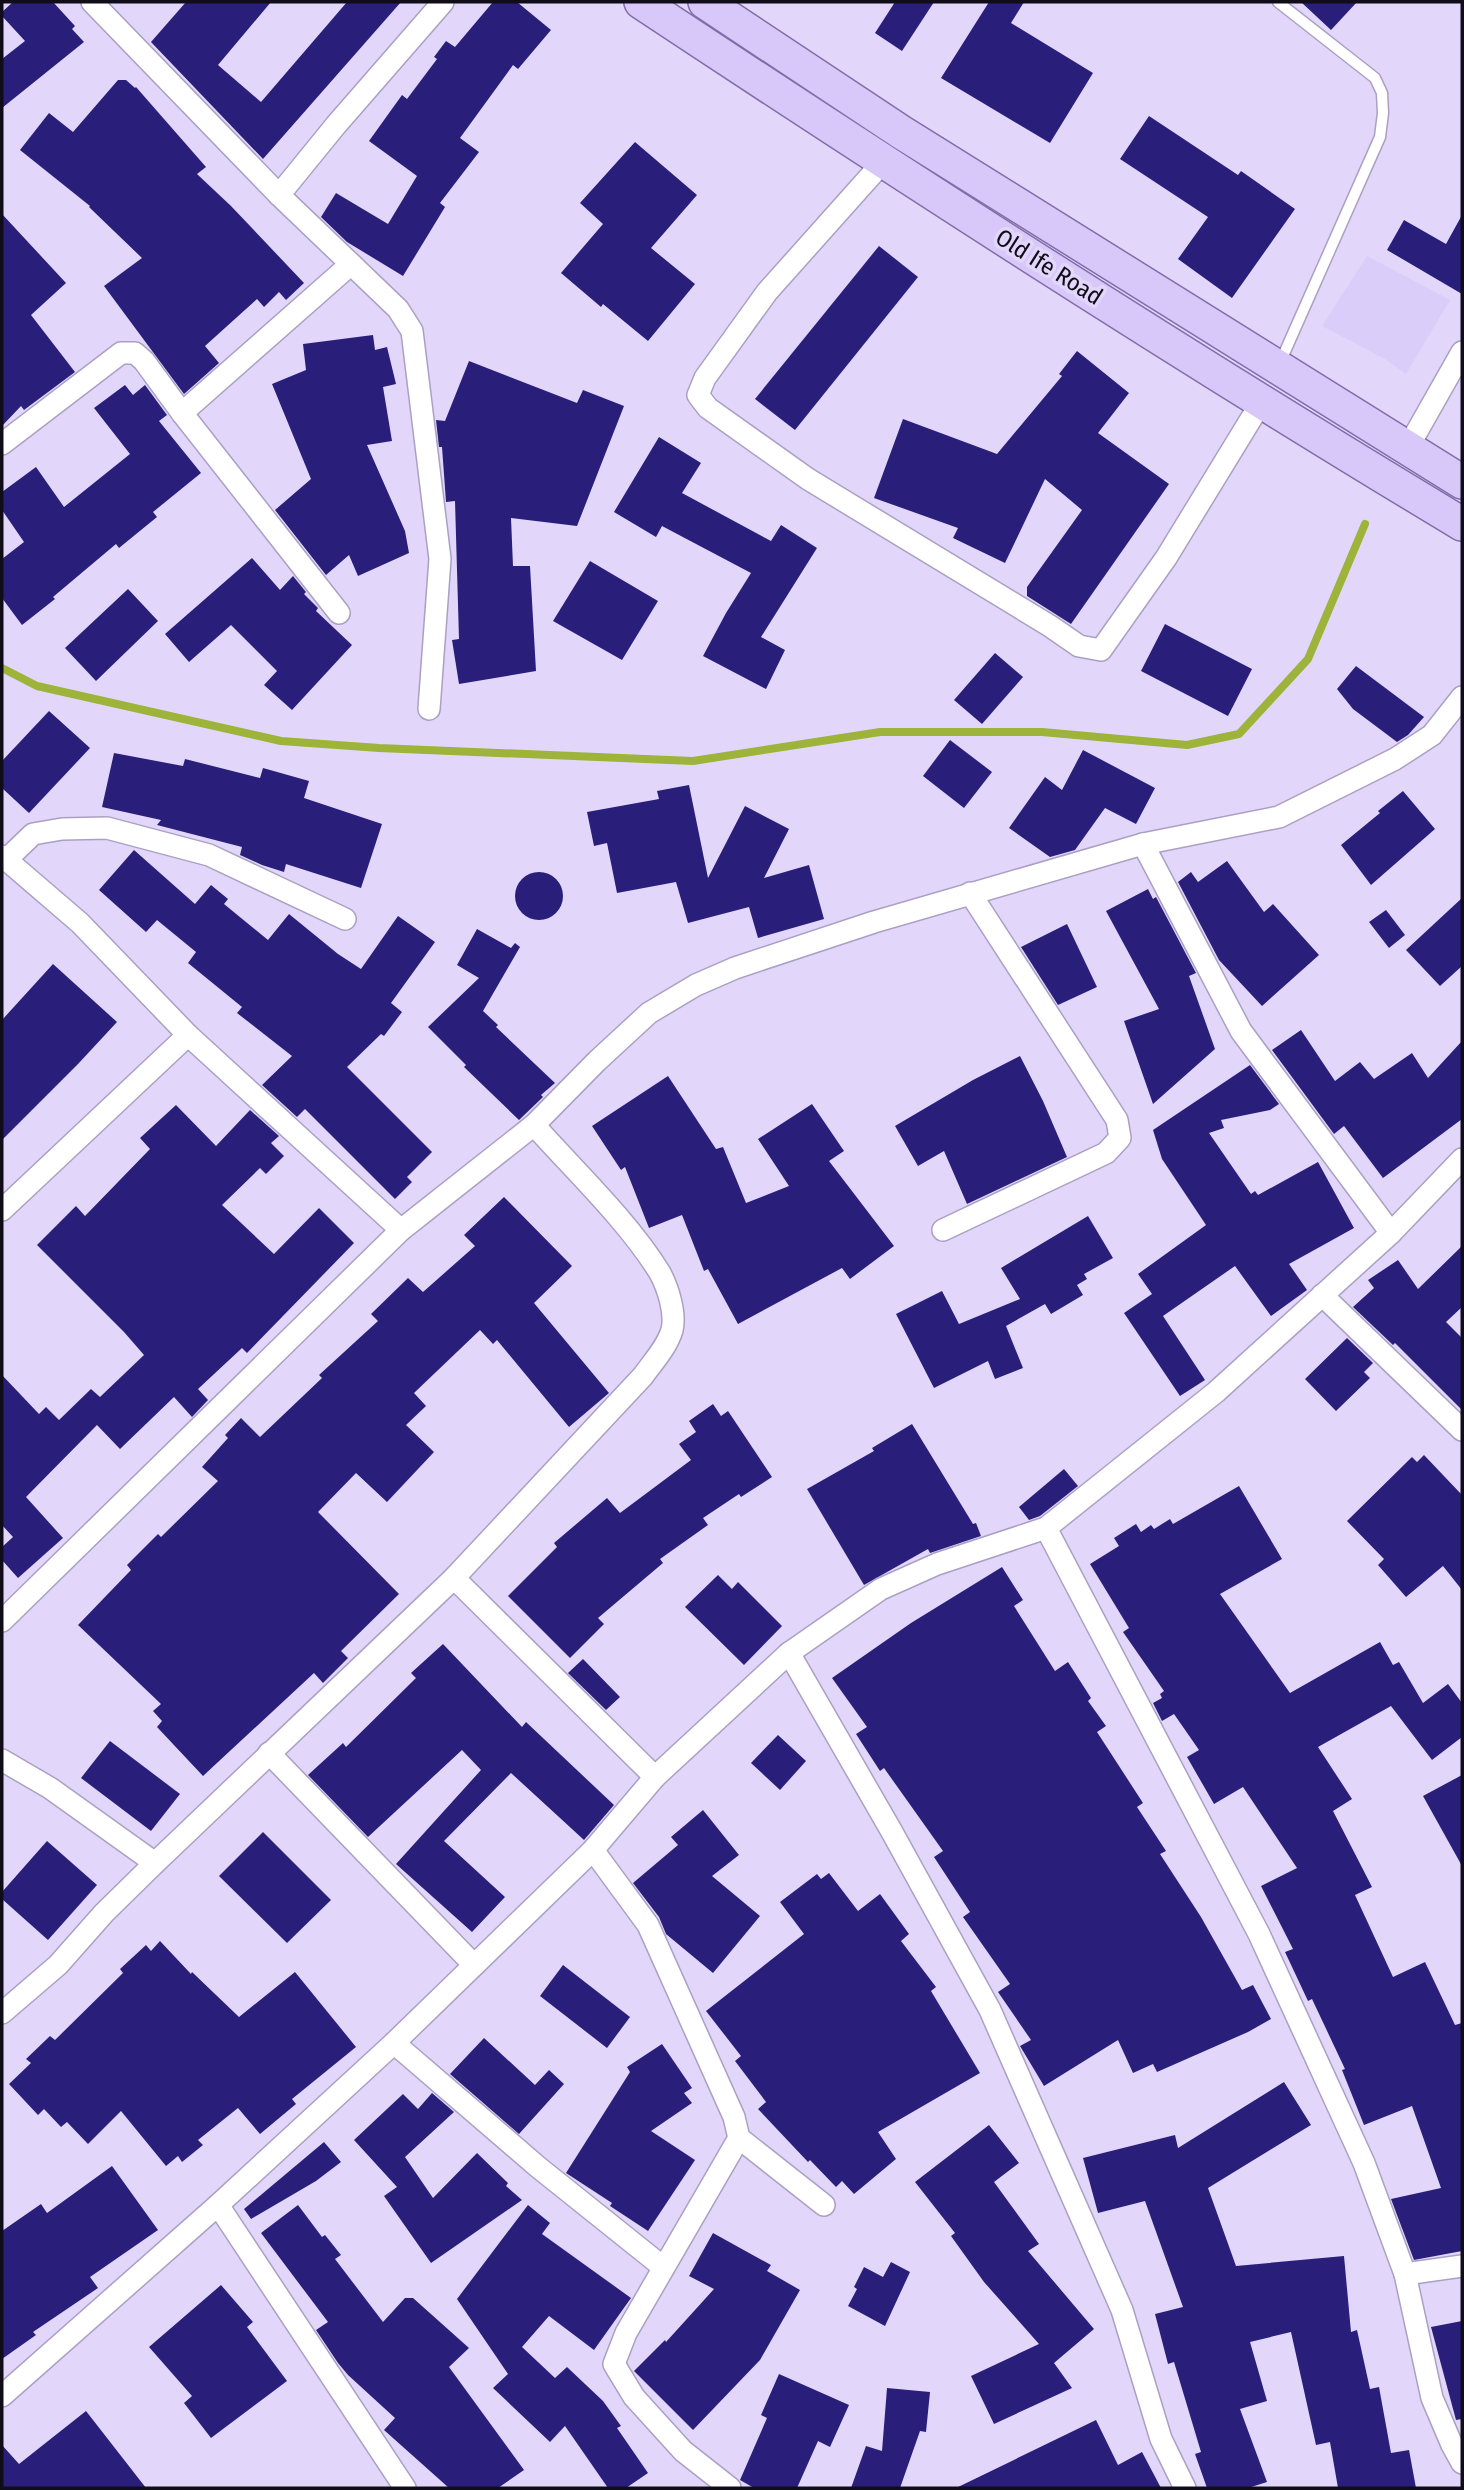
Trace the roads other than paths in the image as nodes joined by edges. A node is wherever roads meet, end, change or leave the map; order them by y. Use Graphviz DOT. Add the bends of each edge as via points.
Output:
graph roads {
  1 [pos="92,2"];
  2 [pos="443,2"];
  3 [pos="641,2"];
  4 [pos="1278,2"];
  5 [pos="710,6"];
  6 [pos="697,39"];
  7 [pos="883,162"];
  8 [pos="279,195"];
  9 [pos="351,264"];
  10 [pos="1462,352"];
  11 [pos="1278,368"];
  12 [pos="1262,401"];
  13 [pos="182,413"];
  14 [pos="2,443"];
  15 [pos="1407,449"];
  16 [pos="1462,482"];
  17 [pos="1462,524"];
  18 [pos="339,612"];
  19 [pos="1462,697"];
  20 [pos="429,709"];
  21 [pos="1143,844"];
  22 [pos="4,858"];
  23 [pos="970,893"];
  24 [pos="345,919"];
  25 [pos="188,1035"];
  26 [pos="534,1125"];
  27 [pos="1462,1159"];
  28 [pos="2,1210"];
  29 [pos="401,1230"];
  30 [pos="943,1230"];
  31 [pos="1391,1233"];
  32 [pos="1322,1295"];
  33 [pos="1462,1430"];
  34 [pos="1046,1528"];
  35 [pos="454,1578"];
  36 [pos="2,1620"];
  37 [pos="789,1653"];
  38 [pos="269,1753"];
  39 [pos="2,1760"];
  40 [pos="655,1777"];
  41 [pos="593,1850"];
  42 [pos="155,1863"];
  43 [pos="474,1965"];
  44 [pos="2,2013"];
  45 [pos="394,2043"];
  46 [pos="739,2138"];
  47 [pos="218,2206"];
  48 [pos="824,2206"];
  49 [pos="1462,2266"];
  50 [pos="663,2267"];
  51 [pos="1405,2274"];
  52 [pos="2,2396"];
  53 [pos="1462,2463"];
  54 [pos="405,2488"];
  55 [pos="730,2488"];
  56 [pos="1185,2488"];
  1 -- 8 [label="street"];
  2 -- 8 [label="street"];
  3 -- 6 [label="main road, Old Ife Road"];
  4 -- 11 [label="lane" via="1375,78 1383,113 1380,137"];
  5 -- 6 [label="main road"];
  5 -- 11 [label="main road, Old Ife Road" via="901,132"];
  6 -- 7 [label="main road, Old Ife Road"];
  7 -- 12 [label="main road, Old Ife Road"];
  7 -- 12 [label="street" via="767,292 705,377 698,395 708,408 808,479 1079,646 1101,650 1166,558"];
  8 -- 9 [label="street"];
  9 -- 13 [label="street"];
  9 -- 20 [label="street" via="398,309 412,331 440,559"];
  10 -- 15 [label="street"];
  11 -- 15 [label="main road, Old Ife Road"];
  12 -- 17 [label="main road, Old Ife Road"];
  13 -- 14 [label="street" via="144,361 135,353 121,353"];
  13 -- 18 [label="street"];
  15 -- 16 [label="main road, Old Ife Road"];
  19 -- 21 [label="street" via="1432,735 1414,747 1279,817"];
  21 -- 23 [label="street"];
  21 -- 31 [label="street" via="1241,1031"];
  22 -- 24 [label="street" via="33,834 107,828 209,855"];
  22 -- 25 [label="street" via="80,923"];
  23 -- 26 [label="street" via="772,955 696,985 649,1013"];
  23 -- 30 [label="street" via="1117,1120 1120,1138 1107,1153"];
  25 -- 28 [label="street"];
  25 -- 29 [label="street"];
  26 -- 29 [label="street"];
  26 -- 35 [label="street" via="661,1275 672,1308 672,1330 643,1376"];
  27 -- 31 [label="street"];
  29 -- 36 [label="street"];
  31 -- 32 [label="street"];
  32 -- 33 [label="street"];
  32 -- 34 [label="street" via="1216,1392"];
  34 -- 37 [label="street" via="881,1588"];
  34 -- 51 [label="street" via="1259,1934 1364,2163"];
  35 -- 38 [label="street"];
  35 -- 40 [label="street"];
  37 -- 40 [label="street"];
  37 -- 56 [label="street" via="990,2010 1122,2310 1161,2438"];
  38 -- 42 [label="street"];
  38 -- 43 [label="street"];
  39 -- 42 [label="street" via="50,1788"];
  40 -- 41 [label="street"];
  41 -- 43 [label="street"];
  41 -- 46 [label="street" via="648,1925 729,2105"];
  42 -- 44 [label="street" via="58,1965"];
  43 -- 45 [label="street"];
  45 -- 47 [label="street"];
  45 -- 50 [label="street"];
  46 -- 48 [label="street"];
  46 -- 50 [label="street"];
  47 -- 52 [label="street"];
  47 -- 54 [label="street"];
  49 -- 51 [label="street"];
  50 -- 55 [label="street" via="614,2364 634,2397 683,2451"];
  51 -- 53 [label="street" via="1432,2398"];
}
